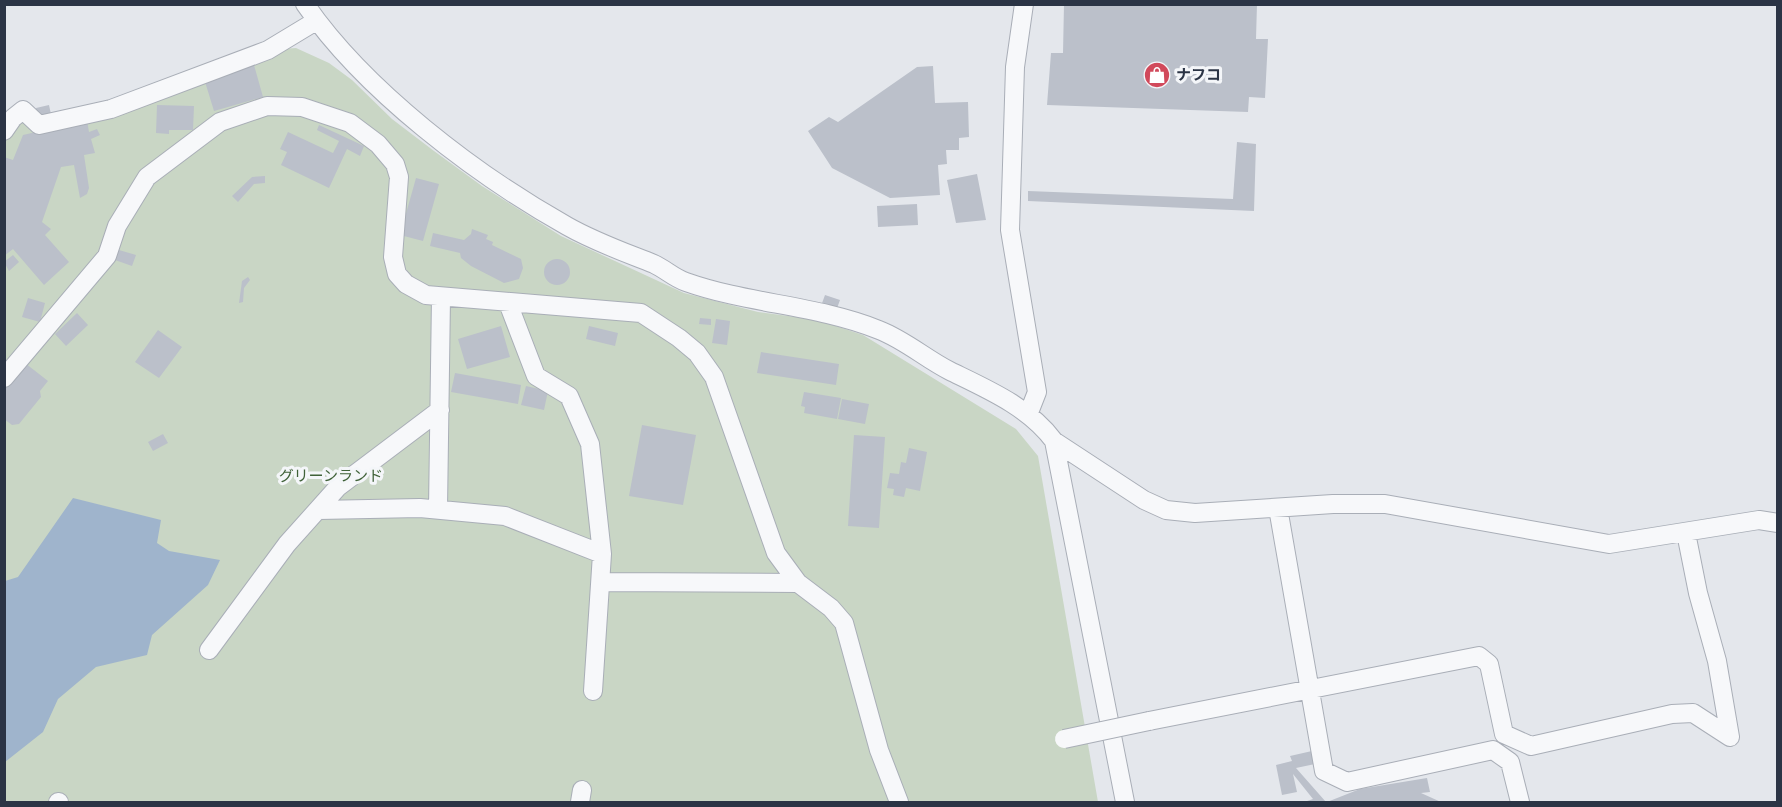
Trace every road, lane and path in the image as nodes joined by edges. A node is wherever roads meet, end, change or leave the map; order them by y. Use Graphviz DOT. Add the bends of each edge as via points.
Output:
graph roads {
  1 [pos="305,4"];
  2 [pos="1024,4"];
  3 [pos="316,21"];
  4 [pos="4,130"];
  5 [pos="441,297"];
  6 [pos="508,303"];
  7 [pos="4,378"];
  8 [pos="440,410"];
  9 [pos="1028,415"];
  10 [pos="1054,441"];
  11 [pos="1278,508"];
  12 [pos="438,509"];
  13 [pos="318,510"];
  14 [pos="1778,523"];
  15 [pos="1686,533"];
  16 [pos="602,554"];
  17 [pos="602,582"];
  18 [pos="798,583"];
  19 [pos="209,650"];
  20 [pos="1308,689"];
  21 [pos="593,692"];
  22 [pos="1064,739"];
  23 [pos="899,802"];
  24 [pos="1125,802"];
  25 [pos="1520,802"];
  1 -- 3 [label="street"];
  2 -- 9 [label="street" via="1015,67 1010,230 1037,392"];
  3 -- 4 [label="street" via="268,50 111,109 39,125 23,110"];
  3 -- 9 [label="street" via="346,56 442,142 566,226 611,249 657,265 683,281 880,330 940,366 991,390"];
  5 -- 6 [label="street"];
  5 -- 7 [label="street" via="426,296 397,274 393,257 399,177 395,164 378,144 350,123 329,114 302,107 267,106 220,122 147,177 117,226 107,256"];
  5 -- 8 [label="street"];
  6 -- 16 [label="street" via="536,376 569,396 590,444"];
  6 -- 18 [label="street" via="641,313 697,352 726,403 776,553"];
  8 -- 12 [label="street"];
  8 -- 13 [label="street" via="338,487"];
  9 -- 10 [label="street"];
  10 -- 11 [label="street" via="1144,500 1166,510 1195,513"];
  10 -- 24 [label="street"];
  11 -- 15 [label="street" via="1385,504 1609,544"];
  11 -- 20 [label="street"];
  12 -- 13 [label="street"];
  12 -- 16 [label="street" via="506,516"];
  13 -- 19 [label="street" via="287,544"];
  14 -- 15 [label="street" via="1759,520"];
  15 -- 20 [label="street" via="1717,660 1730,737 1693,713 1672,714 1531,746 1504,734 1489,664 1479,656"];
  16 -- 17 [label="street"];
  17 -- 18 [label="street"];
  17 -- 21 [label="street"];
  18 -- 23 [label="street" via="844,623 879,750"];
  20 -- 22 [label="street, bridge"];
  20 -- 25 [label="street" via="1324,771 1347,783 1493,750 1510,762"];
}
